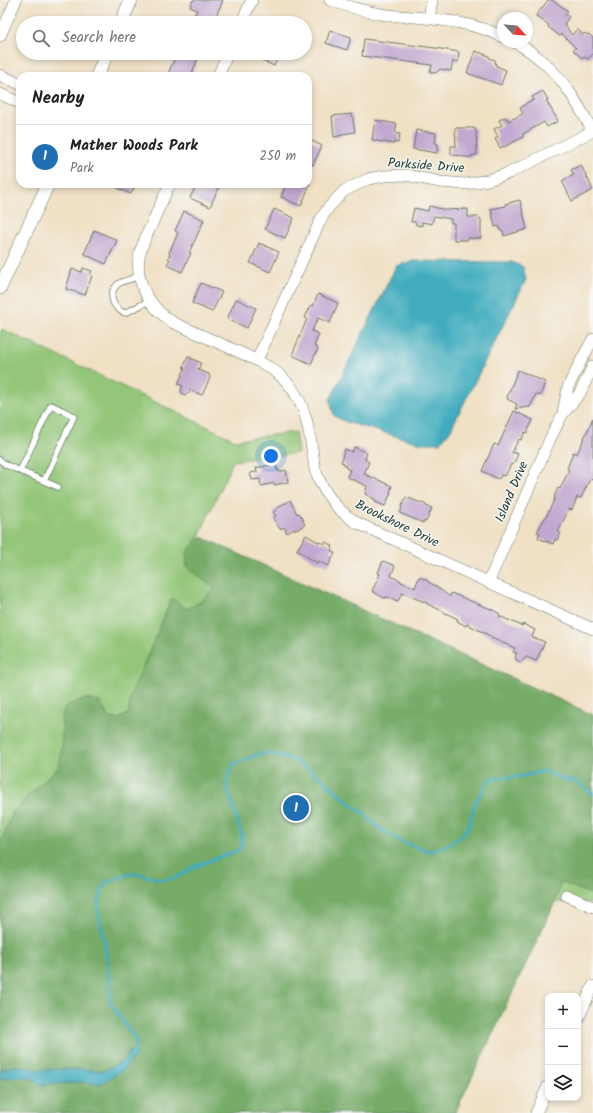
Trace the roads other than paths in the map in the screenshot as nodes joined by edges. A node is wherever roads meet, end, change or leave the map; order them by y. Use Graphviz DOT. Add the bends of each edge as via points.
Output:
graph roads {
  1 [pos="16,0"];
  2 [pos="131,0"];
  3 [pos="252,0"];
  4 [pos="330,0"];
  5 [pos="432,0"];
  6 [pos="124,16"];
  7 [pos="244,16"];
  8 [pos="430,18"];
  9 [pos="497,34"];
  10 [pos="0,36"];
  11 [pos="525,48"];
  12 [pos="104,60"];
  13 [pos="225,60"];
  14 [pos="99,72"];
  15 [pos="220,72"];
  16 [pos="0,75"];
  17 [pos="16,82"];
  18 [pos="0,94"];
  19 [pos="16,101"];
  20 [pos="593,131"];
  21 [pos="46,188"];
  22 [pos="168,188"];
  23 [pos="140,276"];
  24 [pos="0,288"];
  25 [pos="149,301"];
  26 [pos="593,339"];
  27 [pos="257,360"];
  28 [pos="593,366"];
  29 [pos="562,415"];
  30 [pos="0,460"];
  31 [pos="20,471"];
  32 [pos="44,481"];
  33 [pos="58,487"];
  34 [pos="489,581"];
  35 [pos="593,629"];
  36 [pos="566,895"];
  37 [pos="593,907"];
  38 [pos="593,986"];
  39 [pos="581,1012"];
  40 [pos="545,1093"];
  41 [pos="536,1113"];
  1 -- 10 [label="street"];
  2 -- 6 [label="street"];
  3 -- 7 [label="street"];
  4 -- 8 [label="street" via="381,14"];
  5 -- 8 [label="street"];
  8 -- 9 [label="street" via="465,23"];
  11 -- 20 [label="street" via="548,66 569,91"];
  12 -- 14 [label="street"];
  13 -- 15 [label="street"];
  16 -- 17 [label="street"];
  18 -- 19 [label="street"];
  20 -- 27 [label="street, Parkside Drive" via="509,173 488,180 466,184 406,175 384,176 368,179 344,191 322,217"];
  21 -- 24 [label="street"];
  22 -- 23 [label="street, Brookshore Drive" via="141,250"];
  23 -- 25 [label="street, Brookshore Drive"];
  23 -- 25 [label="lane" via="119,284 111,299 119,311 124,313"];
  25 -- 27 [label="street, Brookshore Drive" via="161,315 174,324"];
  26 -- 29 [label="street, Island Drive" via="568,387"];
  27 -- 34 [label="street, Brookshore Drive" via="280,375 297,397 304,413 318,478 337,508 358,523"];
  28 -- 29 [label="street, Island Drive" via="580,392"];
  29 -- 34 [label="street, Island Drive"];
  30 -- 31 [label="lane"];
  31 -- 32 [label="lane"];
  31 -- 32 [label="lane" via="51,405 74,416"];
  32 -- 33 [label="lane"];
  34 -- 35 [label="street, Brookshore Drive"];
  36 -- 37 [label="street"];
  38 -- 39 [label="street"];
  40 -- 41 [label="street"];
}
